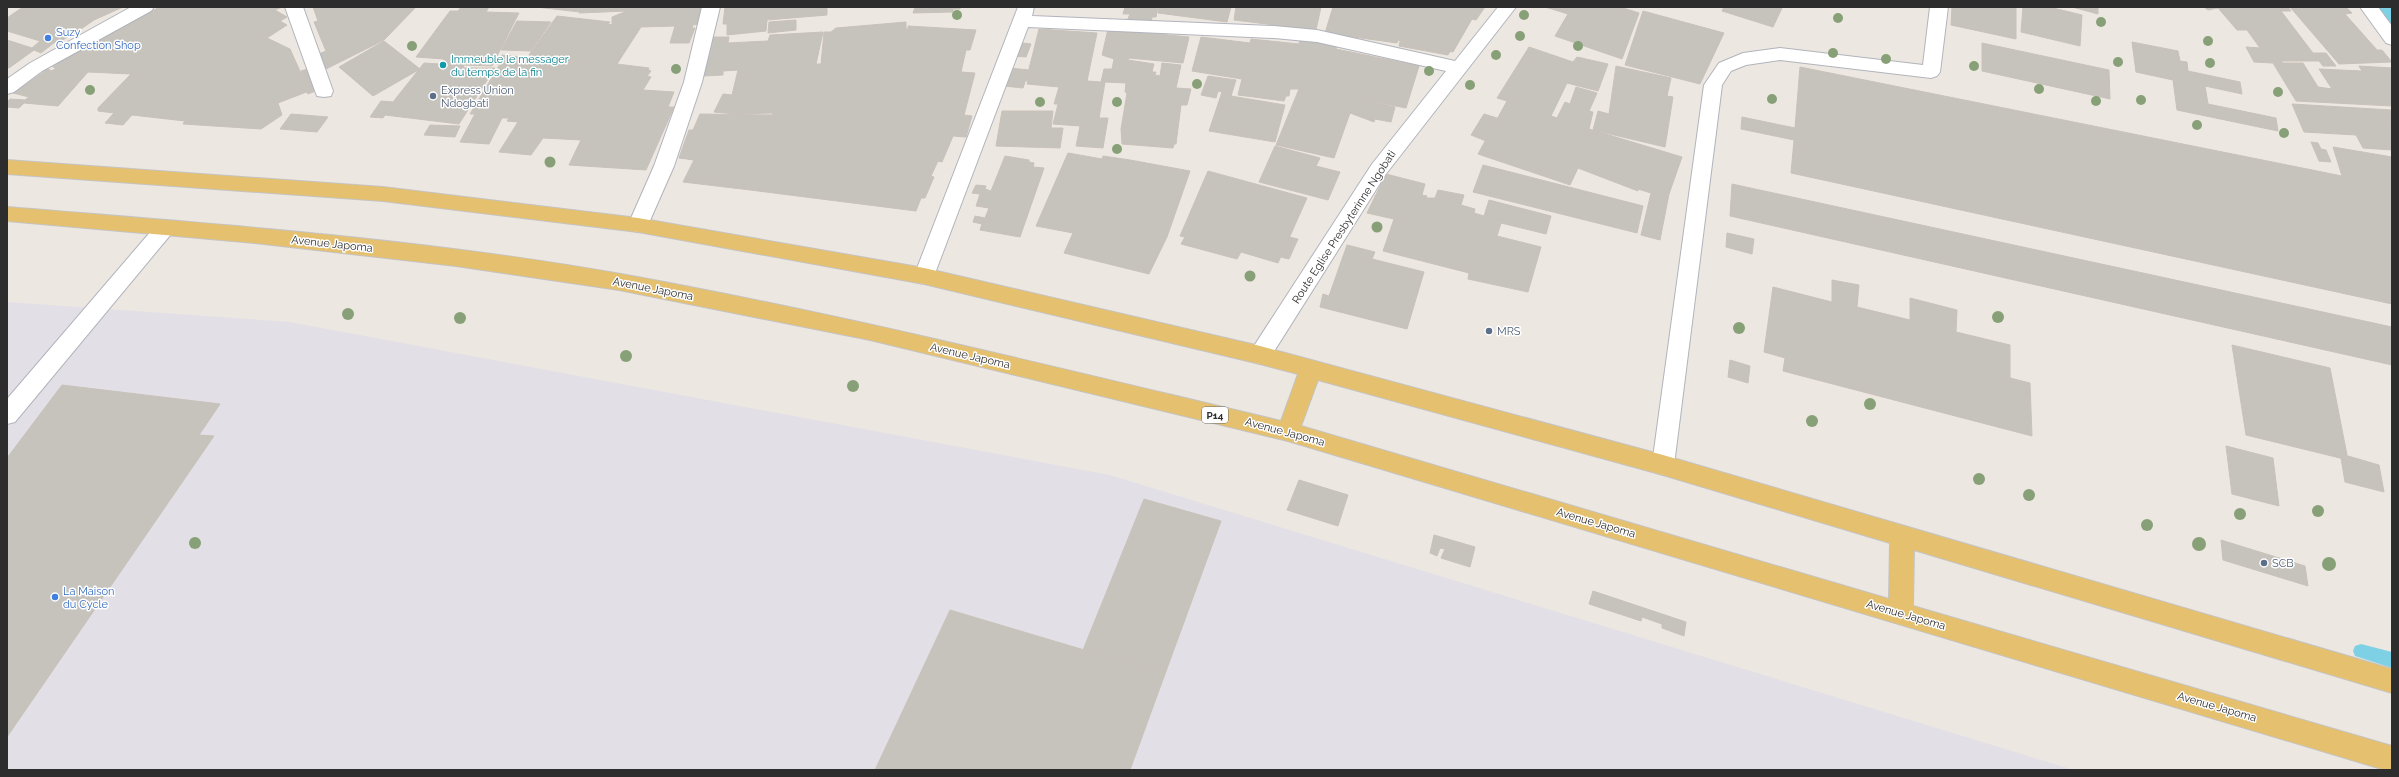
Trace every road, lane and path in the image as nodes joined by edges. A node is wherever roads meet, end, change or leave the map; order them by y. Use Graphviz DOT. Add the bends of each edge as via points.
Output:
graph roads {
  1 [pos="144,7"];
  2 [pos="294,7"];
  3 [pos="711,7"];
  4 [pos="1507,7"];
  5 [pos="1939,7"];
  6 [pos="2368,7"];
  7 [pos="1024,14"];
  8 [pos="2392,39"];
  9 [pos="1459,68"];
  10 [pos="7,88"];
  11 [pos="324,91"];
  12 [pos="7,167"];
  13 [pos="7,214"];
  14 [pos="638,225"];
  15 [pos="165,228"];
  16 [pos="924,276"];
  17 [pos="1260,355"];
  18 [pos="1311,369"];
  19 [pos="7,415"];
  20 [pos="1288,432"];
  21 [pos="1663,465"];
  22 [pos="1902,535"];
  23 [pos="1901,614"];
  24 [pos="2392,681"];
  25 [pos="2392,759"];
  1 -- 10 [label="street" via="36,67"];
  2 -- 11 [label="street"];
  3 -- 14 [label="street" via="690,89 664,166"];
  4 -- 9 [label="street, Route Eglise Presbyterinne Ngobati"];
  5 -- 21 [label="street" via="1931,72 1780,54 1743,59 1725,67 1713,86"];
  6 -- 8 [label="street"];
  7 -- 9 [label="street" via="1310,36"];
  7 -- 16 [label="street"];
  9 -- 17 [label="street, Route Eglise Presbyterinne Ngobati" via="1379,169"];
  12 -- 14 [label="main road" via="383,194"];
  13 -- 15 [label="main road, Avenue Japoma / P14"];
  14 -- 16 [label="main road"];
  15 -- 19 [label="street"];
  15 -- 20 [label="main road, Avenue Japoma / P14" via="255,235 456,258 619,282 870,332"];
  16 -- 17 [label="main road"];
  17 -- 18 [label="main road"];
  18 -- 20 [label="main road"];
  18 -- 21 [label="main road"];
  20 -- 23 [label="main road, Avenue Japoma / P14"];
  21 -- 22 [label="main road"];
  22 -- 23 [label="main road"];
  22 -- 24 [label="main road"];
  23 -- 25 [label="main road, Avenue Japoma / P14"];
}
